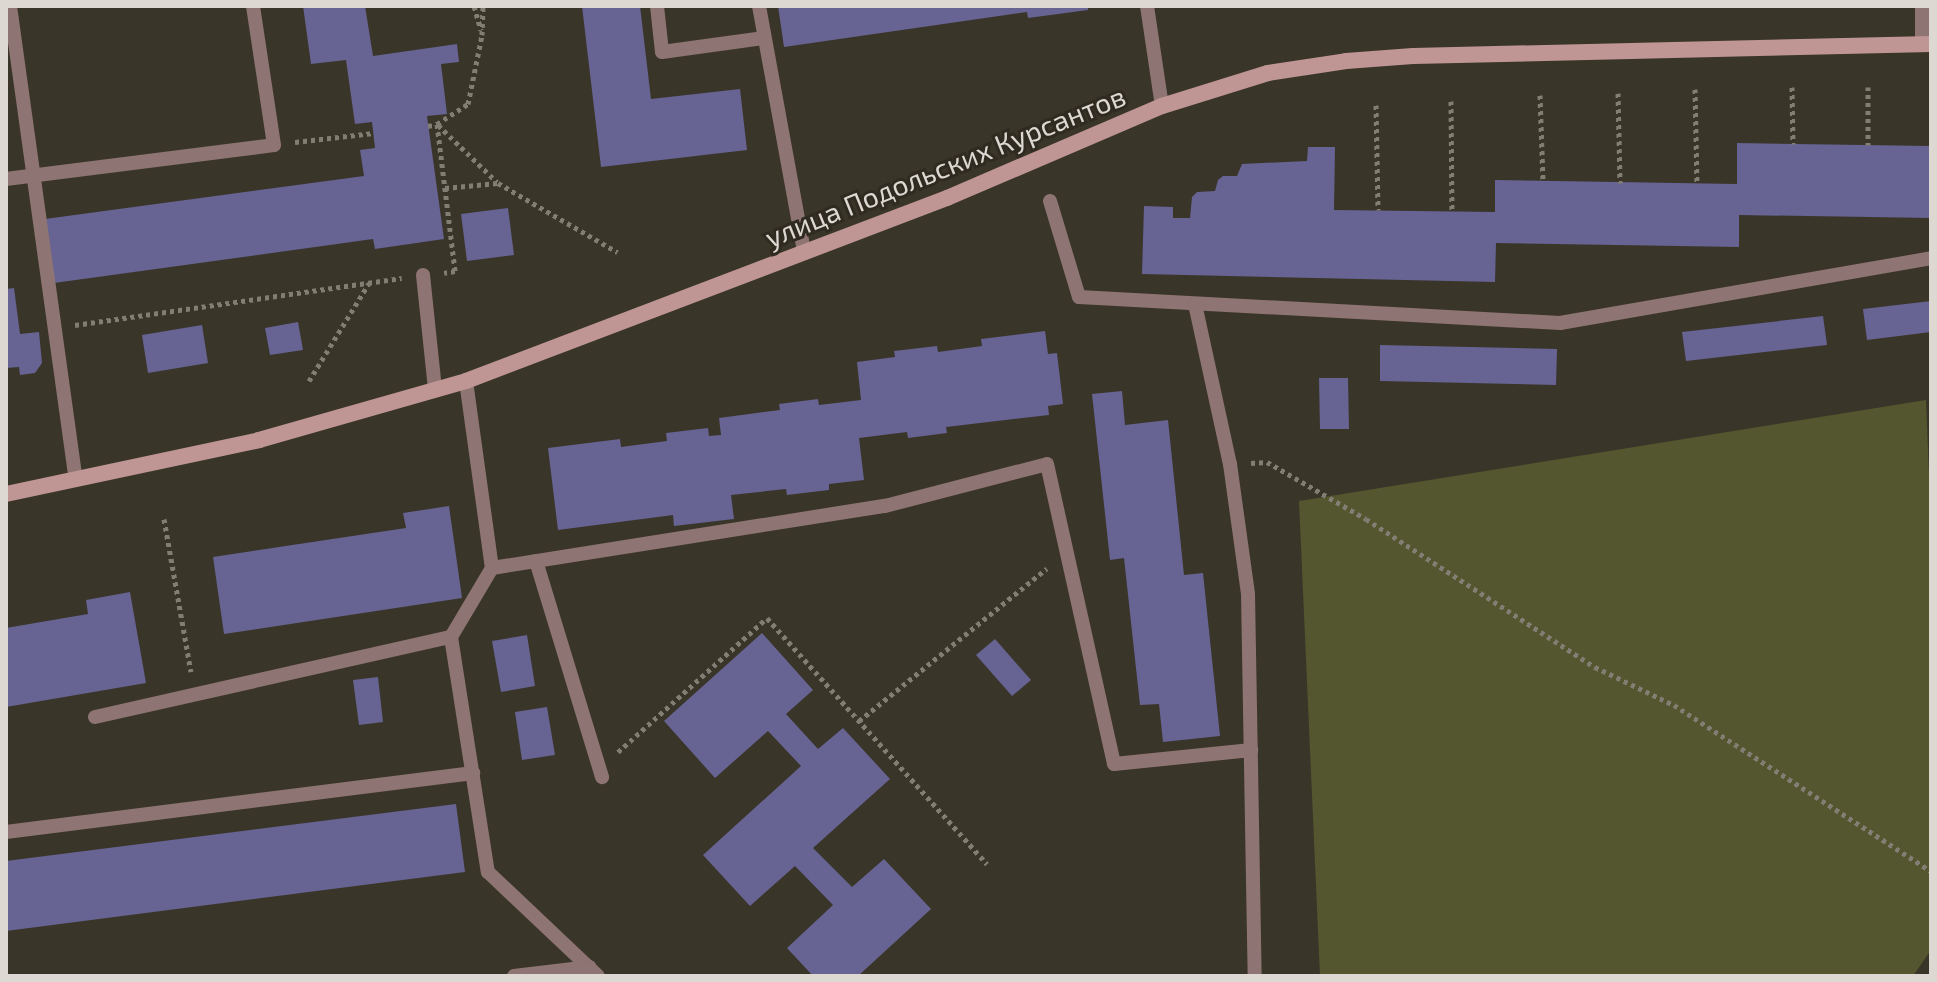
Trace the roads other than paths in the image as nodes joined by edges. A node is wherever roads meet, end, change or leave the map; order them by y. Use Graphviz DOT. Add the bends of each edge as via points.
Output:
graph roads {
  1 [pos="10,6"];
  2 [pos="253,6"];
  3 [pos="657,6"];
  4 [pos="759,6"];
  5 [pos="1147,6"];
  6 [pos="1922,6"];
  7 [pos="764,38"];
  8 [pos="1926,44"];
  9 [pos="1162,106"];
  10 [pos="31,176"];
  11 [pos="6,179"];
  12 [pos="1050,201"];
  13 [pos="804,251"];
  14 [pos="1931,258"];
  15 [pos="423,275"];
  16 [pos="1195,304"];
  17 [pos="466,381"];
  18 [pos="435,390"];
  19 [pos="76,479"];
  20 [pos="6,494"];
  21 [pos="536,561"];
  22 [pos="492,568"];
  23 [pos="451,637"];
  24 [pos="95,717"];
  25 [pos="1251,750"];
  26 [pos="473,773"];
  27 [pos="600,773"];
  28 [pos="6,832"];
  29 [pos="592,973"];
  30 [pos="514,976"];
  31 [pos="1255,976"];
  1 -- 10 [label="lane"];
  2 -- 10 [label="lane" via="274,145"];
  3 -- 7 [label="lane" via="662,52"];
  4 -- 7 [label="lane"];
  5 -- 9 [label="lane"];
  6 -- 8 [label="lane"];
  7 -- 13 [label="lane"];
  8 -- 9 [label="street, улица Подольских Курсантов" via="1373,59 1268,73"];
  9 -- 13 [label="street, улица Подольских Курсантов" via="947,198"];
  10 -- 11 [label="lane"];
  10 -- 19 [label="lane"];
  12 -- 16 [label="lane" via="1079,297"];
  13 -- 17 [label="street, улица Подольских Курсантов"];
  14 -- 16 [label="lane" via="1560,323"];
  15 -- 18 [label="lane"];
  16 -- 25 [label="lane" via="1230,464 1248,594"];
  17 -- 18 [label="street, улица Подольских Курсантов"];
  17 -- 22 [label="lane"];
  18 -- 19 [label="street, улица Подольских Курсантов" via="259,440"];
  19 -- 20 [label="street, улица Подольских Курсантов"];
  21 -- 22 [label="lane"];
  21 -- 25 [label="lane" via="885,506 1047,464 1114,764"];
  21 -- 27 [label="lane"];
  22 -- 23 [label="lane"];
  23 -- 24 [label="lane"];
  23 -- 26 [label="lane"];
  25 -- 31 [label="lane"];
  26 -- 28 [label="lane"];
  26 -- 29 [label="lane" via="488,872"];
  29 -- 30 [label="lane"];
}
